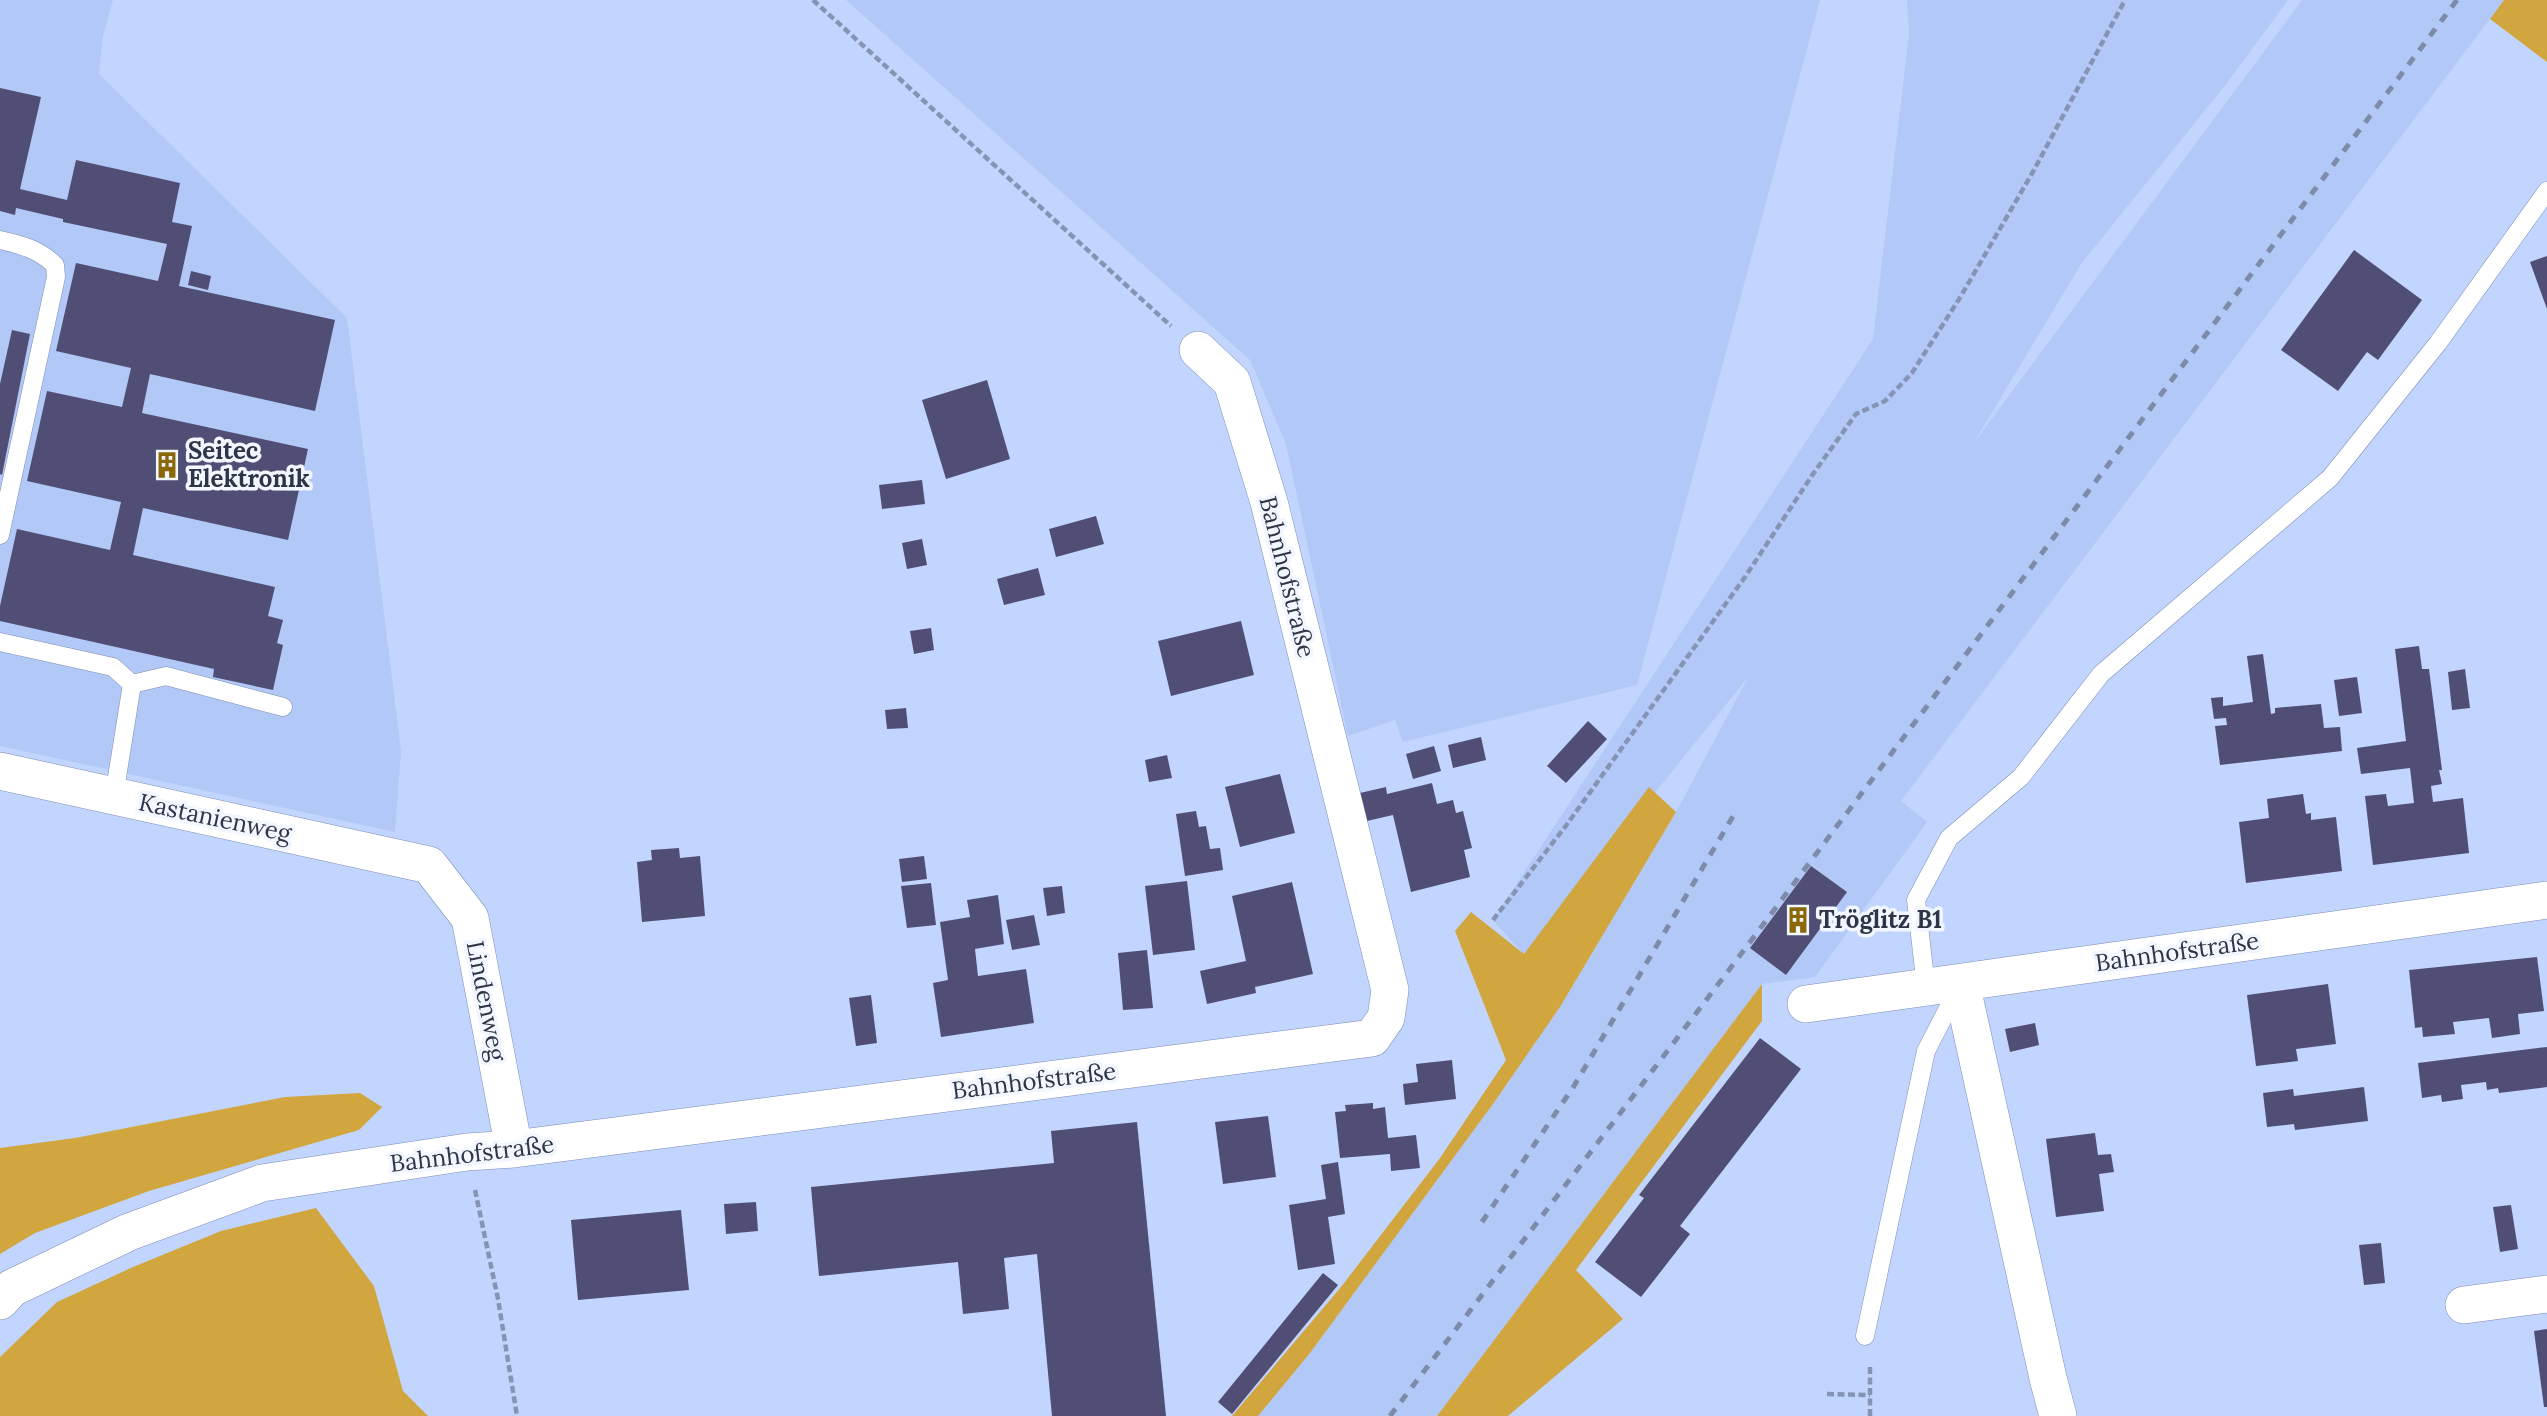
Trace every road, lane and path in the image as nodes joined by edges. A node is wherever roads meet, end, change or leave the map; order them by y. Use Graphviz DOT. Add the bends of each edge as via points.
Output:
graph roads {
  1 [pos="813,0"];
  2 [pos="2125,0"];
  3 [pos="2547,191"];
  4 [pos="0,240"];
  5 [pos="1198,350"];
  6 [pos="0,535"];
  7 [pos="0,642"];
  8 [pos="132,684"];
  9 [pos="283,707"];
  10 [pos="0,771"];
  11 [pos="114,796"];
  12 [pos="429,865"];
  13 [pos="2547,900"];
  14 [pos="1493,920"];
  15 [pos="1961,983"];
  16 [pos="1926,987"];
  17 [pos="1806,1004"];
  18 [pos="514,1149"];
  19 [pos="467,1152"];
  20 [pos="2547,1294"];
  21 [pos="0,1301"];
  22 [pos="2464,1305"];
  23 [pos="1865,1336"];
  24 [pos="1827,1394"];
  25 [pos="1870,1395"];
  26 [pos="517,1416"];
  27 [pos="1870,1416"];
  28 [pos="2059,1416"];
  1 -- 5 [label="path"];
  2 -- 14 [label="path" via="2034,170 1912,373 1885,401 1856,414 1738,588"];
  3 -- 16 [label="lane" via="2438,343 2330,478 2101,674 2021,777 1949,838 1916,900"];
  4 -- 6 [label="lane" via="44,254 55,265 56,277"];
  5 -- 18 [label="street, Bahnhofstraße" via="1232,382 1272,516 1390,990 1386,1018 1372,1038"];
  7 -- 8 [label="lane" via="113,667"];
  8 -- 9 [label="lane" via="166,676"];
  8 -- 11 [label="lane"];
  10 -- 11 [label="street, Kastanienweg"];
  11 -- 12 [label="street, Kastanienweg"];
  12 -- 18 [label="street, Lindenweg" via="470,919"];
  13 -- 15 [label="street, Bahnhofstraße"];
  15 -- 16 [label="street, Bahnhofstraße"];
  15 -- 23 [label="lane" via="1926,1051"];
  15 -- 28 [label="street"];
  16 -- 17 [label="street, Bahnhofstraße"];
  18 -- 19 [label="street, Bahnhofstraße"];
  19 -- 21 [label="street, Bahnhofstraße" via="262,1183 129,1231 12,1288"];
  19 -- 26 [label="path"];
  20 -- 22 [label="street"];
  23 -- 25 [label="path"];
  24 -- 25 [label="path"];
  25 -- 27 [label="path"];
}
